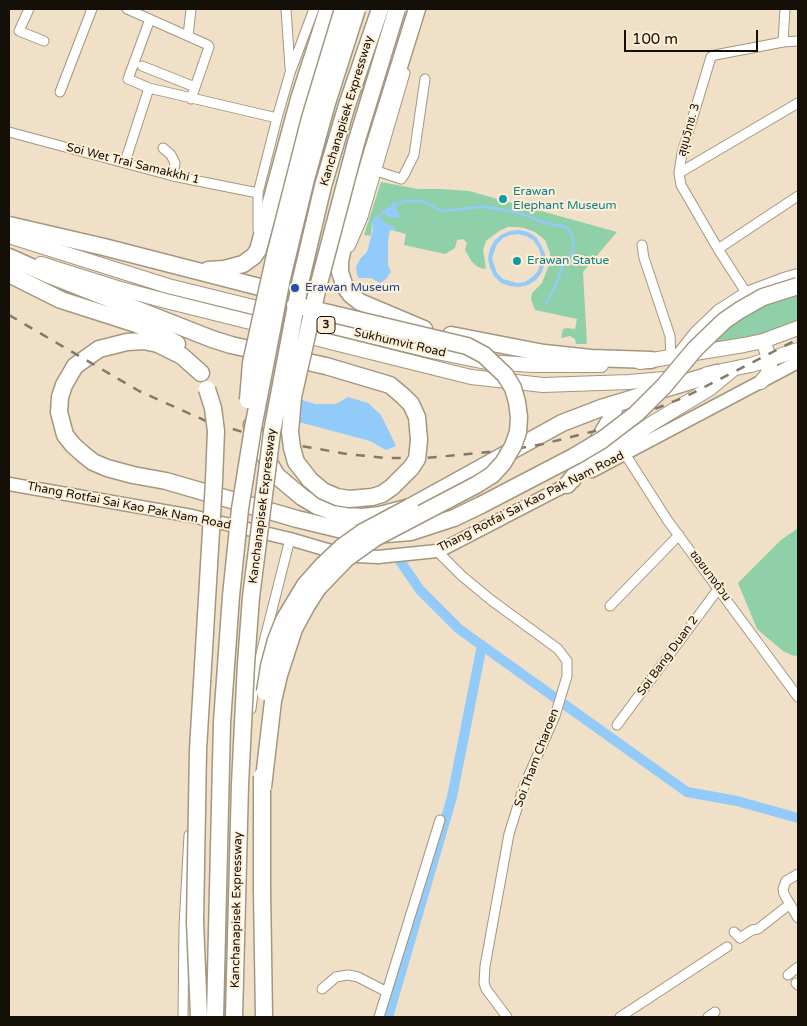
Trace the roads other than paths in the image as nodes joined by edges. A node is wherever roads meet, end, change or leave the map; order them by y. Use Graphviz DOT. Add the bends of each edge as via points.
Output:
graph roads {
  1 [pos="29,9"];
  2 [pos="92,9"];
  3 [pos="127,9"];
  4 [pos="191,9"];
  5 [pos="286,9"];
  6 [pos="314,9"];
  7 [pos="328,9"];
  8 [pos="343,9"];
  9 [pos="348,9"];
  10 [pos="357,9"];
  11 [pos="380,9"];
  12 [pos="397,9"];
  13 [pos="785,9"];
  14 [pos="421,10"];
  15 [pos="150,19"];
  16 [pos="188,36"];
  17 [pos="798,40"];
  18 [pos="44,41"];
  19 [pos="783,42"];
  20 [pos="142,66"];
  21 [pos="290,73"];
  22 [pos="425,78"];
  23 [pos="195,87"];
  24 [pos="148,88"];
  25 [pos="60,92"];
  26 [pos="191,99"];
  27 [pos="798,103"];
  28 [pos="277,118"];
  29 [pos="9,132"];
  30 [pos="163,148"];
  31 [pos="125,162"];
  32 [pos="377,171"];
  33 [pos="679,173"];
  34 [pos="173,176"];
  35 [pos="258,193"];
  36 [pos="798,196"];
  37 [pos="9,225"];
  38 [pos="42,234"];
  39 [pos="9,236"];
  40 [pos="642,245"];
  41 [pos="718,249"];
  42 [pos="258,250"];
  43 [pos="9,256"];
  44 [pos="340,261"];
  45 [pos="188,269"];
  46 [pos="9,274"];
  47 [pos="798,276"];
  48 [pos="798,286"];
  49 [pos="747,294"];
  50 [pos="798,328"];
  51 [pos="424,329"];
  52 [pos="763,341"];
  53 [pos="798,350"];
  54 [pos="675,357"];
  55 [pos="651,360"];
  56 [pos="770,360"];
  57 [pos="798,362"];
  58 [pos="725,371"];
  59 [pos="201,373"];
  60 [pos="761,382"];
  61 [pos="615,404"];
  62 [pos="625,454"];
  63 [pos="9,484"];
  64 [pos="567,484"];
  65 [pos="410,506"];
  66 [pos="207,520"];
  67 [pos="679,535"];
  68 [pos="290,539"];
  69 [pos="437,551"];
  70 [pos="719,588"];
  71 [pos="610,606"];
  72 [pos="798,697"];
  73 [pos="617,725"];
  74 [pos="263,787"];
  75 [pos="440,820"];
  76 [pos="798,874"];
  77 [pos="790,904"];
  78 [pos="798,918"];
  79 [pos="734,932"];
  80 [pos="728,947"];
  81 [pos="798,967"];
  82 [pos="788,976"];
  83 [pos="322,989"];
  84 [pos="387,992"];
  85 [pos="183,1017"];
  86 [pos="198,1017"];
  87 [pos="215,1017"];
  88 [pos="233,1017"];
  89 [pos="264,1017"];
  90 [pos="379,1017"];
  91 [pos="507,1017"];
  92 [pos="620,1017"];
  1 -- 18 [label="street" via="19,31"];
  2 -- 25 [label="street"];
  3 -- 15 [label="street"];
  4 -- 16 [label="street"];
  5 -- 21 [label="street"];
  6 -- 21 [label="street"];
  7 -- 42 [label="highway" via="299,99"];
  8 -- 65 [label="highway, bridge" via="298,163 257,330 249,383 250,416 258,444 277,476 317,506 346,516 363,517"];
  9 -- 44 [label="highway" via="280,248 282,254 302,264 329,265"];
  10 -- 87 [label="highway, Kanchanapisek Expressway, bridge" via="327,103 282,278 240,509 222,722"];
  11 -- 88 [label="highway, Kanchanapisek Expressway, bridge" via="323,186 271,441 251,596 246,664"];
  12 -- 43 [label="highway, bridge" via="356,143 320,282 293,397 290,432 296,462 323,491 349,499 382,494 411,468 417,459 419,440 417,417 411,404 390,386 326,366 230,345 212,339"];
  13 -- 19 [label="street"];
  14 -- 32 [label="street"];
  14 -- 44 [label="highway" via="380,126"];
  15 -- 16 [label="street"];
  15 -- 24 [label="street" via="128,79"];
  16 -- 23 [label="street" via="209,47"];
  17 -- 19 [label="street"];
  19 -- 33 [label="street, สุขุมวิทซ. 3" via="711,57"];
  20 -- 23 [label="street"];
  21 -- 28 [label="street"];
  22 -- 32 [label="street" via="414,155 404,175 401,180"];
  23 -- 26 [label="street"];
  24 -- 26 [label="street"];
  24 -- 31 [label="street"];
  26 -- 28 [label="street"];
  27 -- 33 [label="street"];
  28 -- 35 [label="street"];
  29 -- 31 [label="street, Soi Wet Trai Samakkhi 1"];
  30 -- 34 [label="street" via="175,163"];
  31 -- 34 [label="street, Soi Wet Trai Samakkhi 1"];
  32 -- 44 [label="street" via="363,216 351,245"];
  33 -- 41 [label="street, สุขุมวิทซ. 3" via="681,185"];
  34 -- 35 [label="street, Soi Wet Trai Samakkhi 1"];
  35 -- 42 [label="street"];
  36 -- 41 [label="street"];
  37 -- 38 [label="highway"];
  38 -- 45 [label="highway"];
  38 -- 74 [label="highway, bridge" via="128,263 467,346 484,355 505,375 513,388 519,417 518,432 503,463 492,475 375,538 347,558 318,588 307,605 294,629 279,675"];
  39 -- 55 [label="highway, Sukhumvit Road / 3" via="168,286 486,362 605,365"];
  40 -- 54 [label="street"];
  41 -- 49 [label="street, สุขุมวิทซ. 3"];
  42 -- 45 [label="highway" via="249,260 234,267"];
  43 -- 58 [label="highway, Sukhumvit Road / 3" via="158,299 471,377 543,385 587,384"];
  44 -- 51 [label="highway" via="342,279 351,295 372,308"];
  45 -- 51 [label="highway"];
  46 -- 59 [label="highway" via="61,300 168,338 190,354"];
  47 -- 49 [label="highway"];
  48 -- 59 [label="highway, bridge" via="763,297 724,321 636,414 602,440 481,505 412,532 355,533 107,468 92,462 65,435 59,412 64,385 75,366 99,349 127,342 158,344 182,356"];
  49 -- 54 [label="highway" via="719,312"];
  50 -- 52 [label="highway, Sukhumvit Road / 3"];
  51 -- 55 [label="highway" via="544,353"];
  52 -- 54 [label="highway, Sukhumvit Road / 3"];
  52 -- 56 [label="highway"];
  53 -- 56 [label="highway, Sukhumvit Road / 3"];
  54 -- 55 [label="highway, Sukhumvit Road / 3"];
  56 -- 58 [label="highway, Sukhumvit Road / 3"];
  56 -- 60 [label="highway" via="769,371"];
  57 -- 60 [label="main road, Thang Rotfai Sai Kao Pak Nam Road"];
  58 -- 61 [label="highway"];
  58 -- 64 [label="highway" via="709,389 618,446"];
  59 -- 86 [label="highway, bridge" via="213,408 216,431 198,750"];
  60 -- 62 [label="main road, Thang Rotfai Sai Kao Pak Nam Road"];
  61 -- 64 [label="highway" via="613,415 586,461"];
  61 -- 65 [label="highway" via="562,423"];
  62 -- 64 [label="main road, Thang Rotfai Sai Kao Pak Nam Road"];
  62 -- 67 [label="street, ซอยบางด้วน"];
  63 -- 66 [label="main road, Thang Rotfai Sai Kao Pak Nam Road"];
  64 -- 69 [label="main road, Thang Rotfai Sai Kao Pak Nam Road"];
  65 -- 74 [label="highway, bridge" via="342,547 305,585 288,612 271,657 265,690"];
  66 -- 68 [label="main road, Thang Rotfai Sai Kao Pak Nam Road"];
  66 -- 85 [label="street" via="184,926"];
  67 -- 70 [label="street, ซอยบางด้วน"];
  67 -- 71 [label="street"];
  68 -- 69 [label="main road, Thang Rotfai Sai Kao Pak Nam Road" via="357,556"];
  68 -- 88 [label="street" via="255,677 250,718"];
  69 -- 91 [label="street, Soi Tham Charoen" via="472,590 563,654 568,666 555,716 524,786 509,834 485,966 486,989"];
  70 -- 72 [label="street, ซอยบางด้วน"];
  70 -- 73 [label="street, Soi Bang Duan 2"];
  74 -- 89 [label="highway, bridge"];
  75 -- 84 [label="street"];
  76 -- 77 [label="street" via="784,885 784,894"];
  77 -- 78 [label="street"];
  77 -- 79 [label="street" via="758,929 740,938"];
  80 -- 92 [label="street"];
  81 -- 82 [label="street"];
  83 -- 84 [label="street" via="336,977 348,975"];
  84 -- 90 [label="street"];
}
